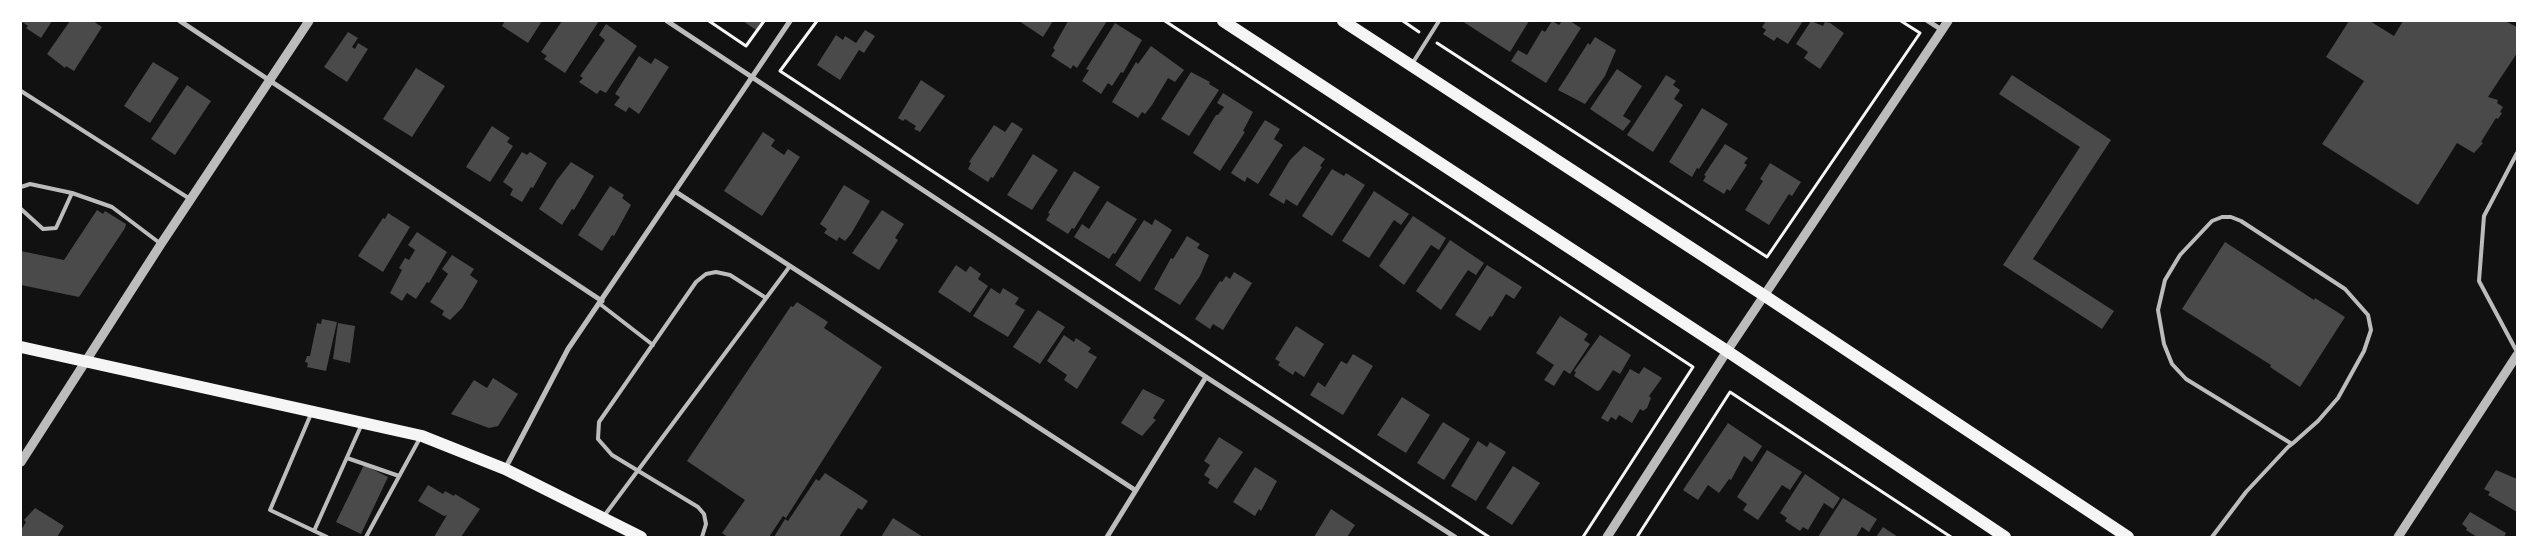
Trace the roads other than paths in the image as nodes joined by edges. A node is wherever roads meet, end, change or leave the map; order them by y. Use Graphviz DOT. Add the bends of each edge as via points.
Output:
graph roads {
  1 [pos="180,21"];
  2 [pos="308,21"];
  3 [pos="667,21"];
  4 [pos="790,21"];
  5 [pos="1222,21"];
  6 [pos="1343,21"];
  7 [pos="1439,21"];
  8 [pos="1928,21"];
  9 [pos="1948,21"];
  10 [pos="1942,30"];
  11 [pos="1411,65"];
  12 [pos="751,76"];
  13 [pos="269,79"];
  14 [pos="21,91"];
  15 [pos="2517,153"];
  16 [pos="21,187"];
  17 [pos="676,192"];
  18 [pos="72,193"];
  19 [pos="190,199"];
  20 [pos="21,209"];
  21 [pos="161,244"];
  22 [pos="790,266"];
  23 [pos="1765,296"];
  24 [pos="766,298"];
  25 [pos="601,302"];
  26 [pos="653,345"];
  27 [pos="21,348"];
  28 [pos="1727,351"];
  29 [pos="2517,354"];
  30 [pos="85,362"];
  31 [pos="1206,377"];
  32 [pos="312,412"];
  33 [pos="362,424"];
  34 [pos="422,436"];
  35 [pos="2292,444"];
  36 [pos="347,458"];
  37 [pos="21,462"];
  38 [pos="505,469"];
  39 [pos="638,470"];
  40 [pos="399,476"];
  41 [pos="1135,490"];
  42 [pos="603,518"];
  43 [pos="314,531"];
  44 [pos="327,537"];
  45 [pos="366,537"];
  46 [pos="641,537"];
  47 [pos="702,537"];
  48 [pos="1107,537"];
  49 [pos="1455,537"];
  50 [pos="1607,537"];
  51 [pos="2005,537"];
  52 [pos="2128,537"];
  53 [pos="2212,537"];
  54 [pos="2398,537"];
  1 -- 13 [label="street"];
  2 -- 13 [label="street"];
  3 -- 12 [label="street"];
  4 -- 12 [label="street"];
  5 -- 28 [label="main road"];
  6 -- 11 [label="main road"];
  7 -- 11 [label="lane"];
  8 -- 10 [label="street"];
  9 -- 10 [label="street"];
  10 -- 23 [label="street"];
  11 -- 23 [label="main road"];
  12 -- 17 [label="street"];
  12 -- 31 [label="street"];
  13 -- 19 [label="street"];
  13 -- 25 [label="street"];
  14 -- 19 [label="lane"];
  15 -- 29 [label="lane" via="2484,216 2478,281"];
  16 -- 18 [label="lane" via="30,184"];
  17 -- 22 [label="street"];
  17 -- 25 [label="street"];
  18 -- 20 [label="lane" via="56,228 44,228"];
  18 -- 21 [label="lane" via="112,207"];
  19 -- 21 [label="street"];
  21 -- 30 [label="street"];
  22 -- 24 [label="lane"];
  22 -- 41 [label="street"];
  23 -- 28 [label="street"];
  23 -- 52 [label="main road"];
  24 -- 26 [label="lane" via="730,275 706,274 696,282"];
  24 -- 39 [label="lane"];
  25 -- 26 [label="lane"];
  25 -- 38 [label="street" via="568,349"];
  26 -- 39 [label="lane" via="599,422 598,439 612,455"];
  27 -- 30 [label="main road"];
  28 -- 50 [label="street"];
  28 -- 51 [label="main road"];
  29 -- 54 [label="street"];
  30 -- 32 [label="main road"];
  30 -- 37 [label="street"];
  31 -- 41 [label="street"];
  31 -- 49 [label="street"];
  32 -- 33 [label="main road"];
  32 -- 43 [label="lane" via="270,510"];
  33 -- 34 [label="main road"];
  33 -- 36 [label="lane"];
  34 -- 38 [label="main road"];
  34 -- 40 [label="lane"];
  35 -- 35 [label="lane" via="2338,398 2364,351 2371,330 2368,315 2345,289 2241,221 2231,216 2222,217 2212,221 2180,255 2165,280 2158,310 2164,344 2172,364 2186,379"];
  35 -- 53 [label="lane" via="2246,492"];
  36 -- 40 [label="lane"];
  36 -- 43 [label="lane"];
  38 -- 42 [label="main road"];
  39 -- 42 [label="lane"];
  39 -- 47 [label="lane" via="698,506 706,524"];
  40 -- 45 [label="lane"];
  41 -- 48 [label="street"];
  42 -- 46 [label="main road"];
  43 -- 44 [label="lane"];
}
